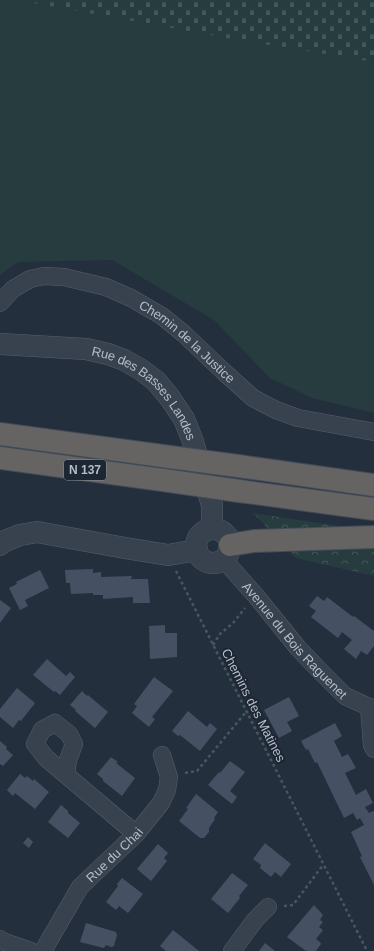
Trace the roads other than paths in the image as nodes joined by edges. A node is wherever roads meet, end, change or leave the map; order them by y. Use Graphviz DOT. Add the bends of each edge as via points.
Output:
graph roads {
  1 [pos="0,303"];
  2 [pos="0,344"];
  3 [pos="374,432"];
  4 [pos="0,434"];
  5 [pos="0,458"];
  6 [pos="374,485"];
  7 [pos="374,509"];
  8 [pos="212,530"];
  9 [pos="374,537"];
  10 [pos="0,545"];
  11 [pos="197,550"];
  12 [pos="227,552"];
  13 [pos="372,707"];
  14 [pos="374,749"];
  15 [pos="162,755"];
  16 [pos="66,775"];
  17 [pos="136,834"];
  18 [pos="268,907"];
  19 [pos="1,941"];
  20 [pos="30,951"];
  21 [pos="43,951"];
  22 [pos="232,951"];
  1 -- 3 [label="street, Chemin de la Justice" via="13,289 30,279 44,276 64,277 106,287 162,316 253,398 298,418"];
  2 -- 8 [label="street, Rue des Basses Landes" via="108,354 140,369 156,382 184,419 212,505"];
  4 -- 6 [label="highway, N 137, bridge"];
  5 -- 7 [label="highway, N 137, bridge"];
  8 -- 11 [label="street" via="202,534 198,539"];
  8 -- 12 [label="street" via="222,532 229,540"];
  9 -- 12 [label="highway" via="254,541"];
  10 -- 11 [label="street" via="20,535 37,532 168,555"];
  11 -- 12 [label="street" via="203,560 213,563 219,562"];
  12 -- 13 [label="street, Avenue du Bois Raguenet" via="256,596 298,648 345,696"];
  13 -- 14 [label="street"];
  15 -- 17 [label="street, Rue du Chai" via="168,777 167,790 161,803"];
  16 -- 17 [label="street"];
  17 -- 21 [label="street, Rue du Chai" via="80,887"];
  18 -- 22 [label="street"];
  19 -- 20 [label="street"];
}
